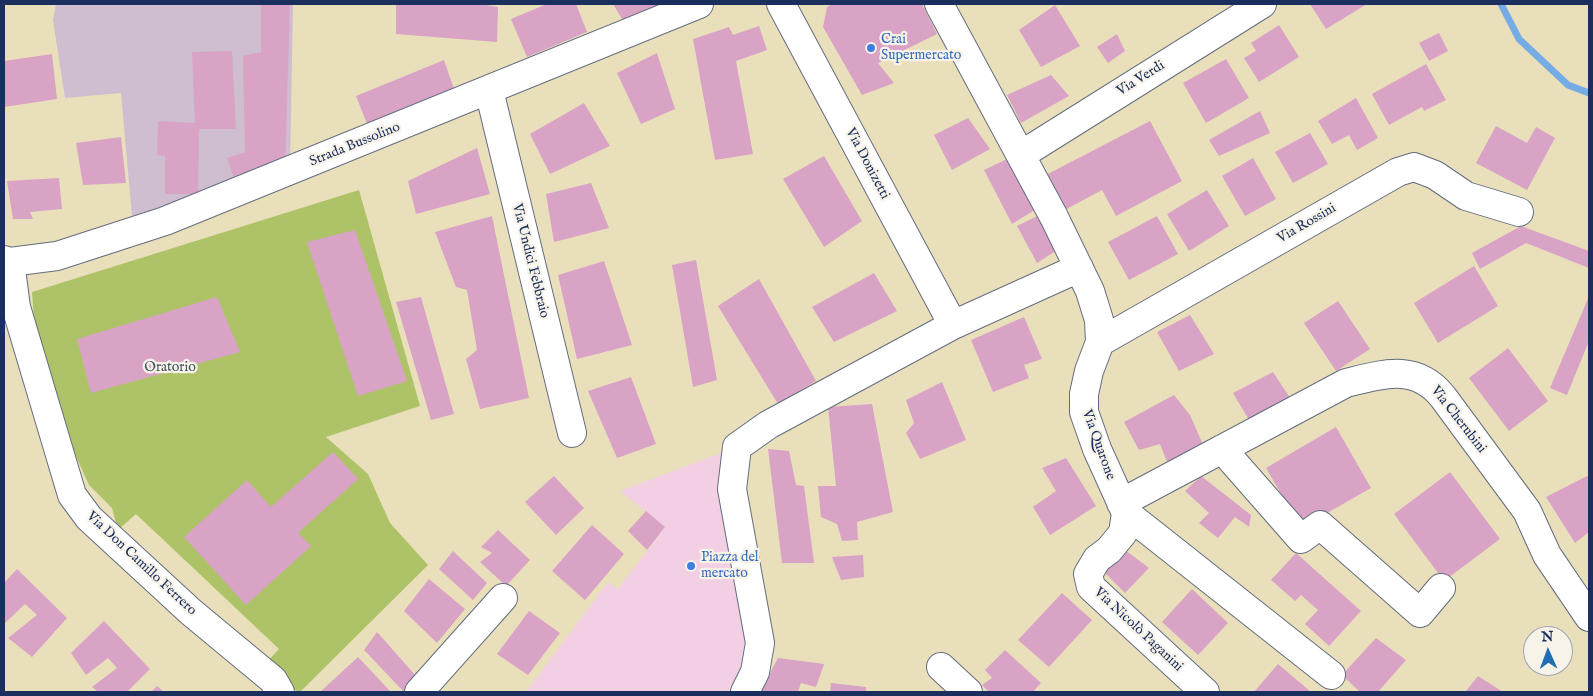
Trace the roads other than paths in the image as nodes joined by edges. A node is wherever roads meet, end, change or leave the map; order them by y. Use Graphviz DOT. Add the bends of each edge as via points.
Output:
graph roads {
  1 [pos="699,4"];
  2 [pos="781,4"];
  3 [pos="939,4"];
  4 [pos="1262,4"];
  5 [pos="489,90"];
  6 [pos="1021,155"];
  7 [pos="1519,212"];
  8 [pos="7,261"];
  9 [pos="1079,268"];
  10 [pos="953,325"];
  11 [pos="1100,342"];
  12 [pos="572,433"];
  13 [pos="1222,449"];
  14 [pos="1124,508"];
  15 [pos="1441,588"];
  16 [pos="503,598"];
  17 [pos="1589,617"];
  18 [pos="941,667"];
  19 [pos="1331,675"];
  20 [pos="280,692"];
  21 [pos="419,692"];
  22 [pos="745,692"];
  23 [pos="968,692"];
  24 [pos="1205,692"];
  1 -- 5 [label="street, Strada Bussolino"];
  2 -- 10 [label="street, Via Donizetti"];
  3 -- 6 [label="street, Via Quarone"];
  4 -- 6 [label="street, Via Verdi"];
  5 -- 8 [label="street, Strada Bussolino" via="165,221 57,256"];
  5 -- 12 [label="street, Via Undici Febbraio"];
  6 -- 9 [label="street, Via Quarone"];
  7 -- 11 [label="street, Via Rossini" via="1466,196 1435,175 1414,166 1398,172"];
  8 -- 20 [label="street, Via Don Camillo Ferrero" via="16,307 72,495 89,518 191,612 273,680"];
  9 -- 10 [label="street"];
  9 -- 11 [label="street, Via Quarone" via="1099,320"];
  10 -- 22 [label="street" via="768,425 737,447 732,489 760,643 755,672"];
  11 -- 14 [label="street, Via Quarone" via="1089,371 1084,412"];
  13 -- 14 [label="street, Via Cherubini"];
  13 -- 15 [label="street" via="1301,538 1320,525 1420,613"];
  13 -- 17 [label="street, Via Cherubini" via="1346,383 1382,374 1411,374 1434,386 1527,511 1547,555"];
  14 -- 19 [label="street, Via Quarone"];
  14 -- 24 [label="street, Via Nicolò Paganini" via="1123,533 1097,559 1088,574 1090,587"];
  16 -- 21 [label="street"];
  18 -- 23 [label="street"];
}
